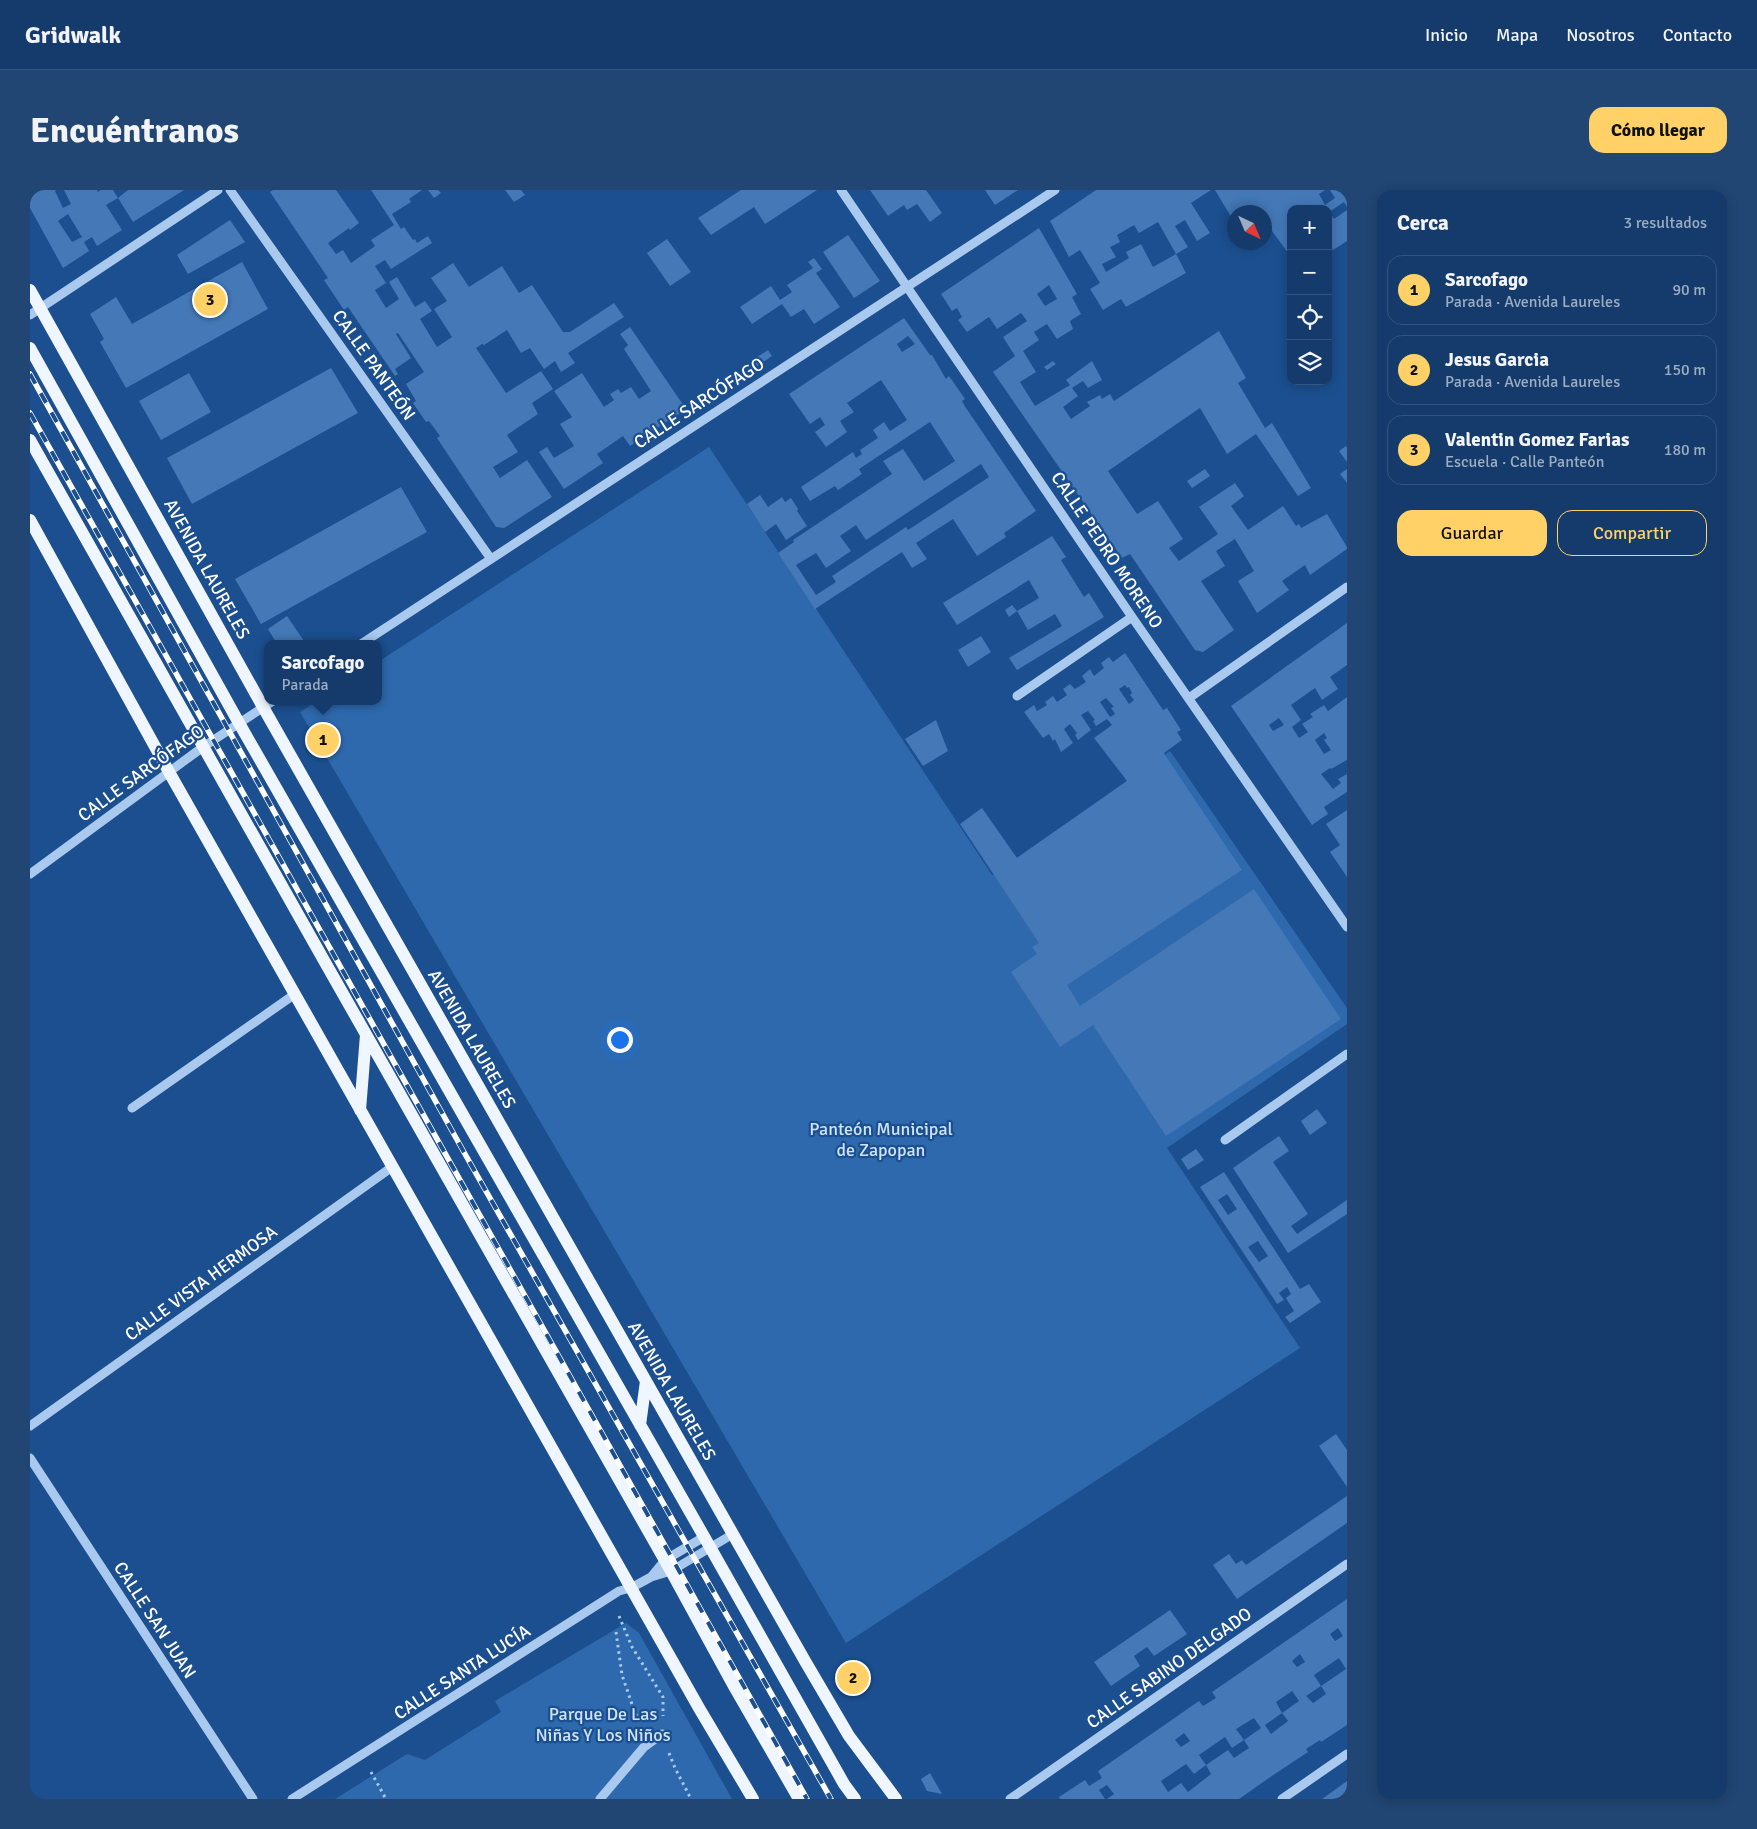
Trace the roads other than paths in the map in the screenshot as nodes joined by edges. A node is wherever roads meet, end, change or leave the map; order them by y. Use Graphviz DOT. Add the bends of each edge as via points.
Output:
graph roads {
  1 [pos="218,190"];
  2 [pos="230,190"];
  3 [pos="841,190"];
  4 [pos="1055,190"];
  5 [pos="908,287"];
  6 [pos="30,290"];
  7 [pos="35,312"];
  8 [pos="30,348"];
  9 [pos="30,440"];
  10 [pos="30,520"];
  11 [pos="491,559"];
  12 [pos="1347,587"];
  13 [pos="1132,617"];
  14 [pos="367,640"];
  15 [pos="1017,696"];
  16 [pos="264,697"];
  17 [pos="1189,698"];
  18 [pos="266,705"];
  19 [pos="269,705"];
  20 [pos="239,723"];
  21 [pos="203,747"];
  22 [pos="169,772"];
  23 [pos="30,874"];
  24 [pos="1347,927"];
  25 [pos="295,994"];
  26 [pos="366,1035"];
  27 [pos="1347,1054"];
  28 [pos="132,1108"];
  29 [pos="360,1110"];
  30 [pos="1224,1140"];
  31 [pos="392,1167"];
  32 [pos="646,1382"];
  33 [pos="640,1425"];
  34 [pos="30,1426"];
  35 [pos="30,1458"];
  36 [pos="733,1534"];
  37 [pos="707,1542"];
  38 [pos="1347,1564"];
  39 [pos="668,1565"];
  40 [pos="631,1588"];
  41 [pos="662,1734"];
  42 [pos="1347,1754"];
  43 [pos="253,1799"];
  44 [pos="292,1799"];
  45 [pos="600,1799"];
  46 [pos="753,1799"];
  47 [pos="799,1799"];
  48 [pos="855,1799"];
  49 [pos="896,1799"];
  50 [pos="1010,1799"];
  51 [pos="1282,1799"];
  1 -- 7 [label="street"];
  2 -- 11 [label="street, CALLE PANTEÓN"];
  3 -- 5 [label="street, CALLE PEDRO MORENO"];
  4 -- 5 [label="street, CALLE SARCÓFAGO"];
  5 -- 11 [label="street, CALLE SARCÓFAGO"];
  5 -- 13 [label="street, CALLE PEDRO MORENO"];
  6 -- 7 [label="main road, AVENIDA LAURELES"];
  7 -- 16 [label="main road, AVENIDA LAURELES"];
  8 -- 20 [label="main road"];
  9 -- 21 [label="main road"];
  10 -- 22 [label="main road"];
  11 -- 14 [label="street, CALLE SARCÓFAGO"];
  12 -- 17 [label="street"];
  13 -- 15 [label="street"];
  13 -- 17 [label="street, CALLE PEDRO MORENO"];
  17 -- 24 [label="street, CALLE PEDRO MORENO"];
  18 -- 20 [label="street, CALLE SARCÓFAGO"];
  19 -- 32 [label="main road, AVENIDA LAURELES"];
  20 -- 21 [label="street, CALLE SARCÓFAGO"];
  20 -- 33 [label="main road"];
  21 -- 22 [label="street, CALLE SARCÓFAGO"];
  21 -- 26 [label="main road"];
  22 -- 23 [label="street, CALLE SARCÓFAGO"];
  22 -- 25 [label="main road"];
  25 -- 28 [label="street"];
  25 -- 29 [label="main road"];
  26 -- 29 [label="main road"];
  26 -- 39 [label="main road"];
  27 -- 30 [label="street"];
  29 -- 31 [label="main road"];
  31 -- 34 [label="street, CALLE VISTA HERMOSA"];
  31 -- 40 [label="main road"];
  32 -- 33 [label="main road"];
  32 -- 36 [label="main road, AVENIDA LAURELES"];
  33 -- 37 [label="main road"];
  35 -- 43 [label="street, CALLE SAN JUAN"];
  36 -- 37 [label="street, CALLE SANTA LUCÍA"];
  36 -- 49 [label="main road, AVENIDA LAURELES" via="849,1736"];
  37 -- 39 [label="street, CALLE SANTA LUCÍA"];
  37 -- 48 [label="main road"];
  38 -- 50 [label="street, CALLE SABINO DELGADO"];
  39 -- 40 [label="street, CALLE SANTA LUCÍA"];
  39 -- 47 [label="main road"];
  40 -- 44 [label="street, CALLE SANTA LUCÍA" via="619,1591"];
  40 -- 46 [label="main road"];
  41 -- 45 [label="street" via="644,1747"];
  42 -- 51 [label="street"];
}
